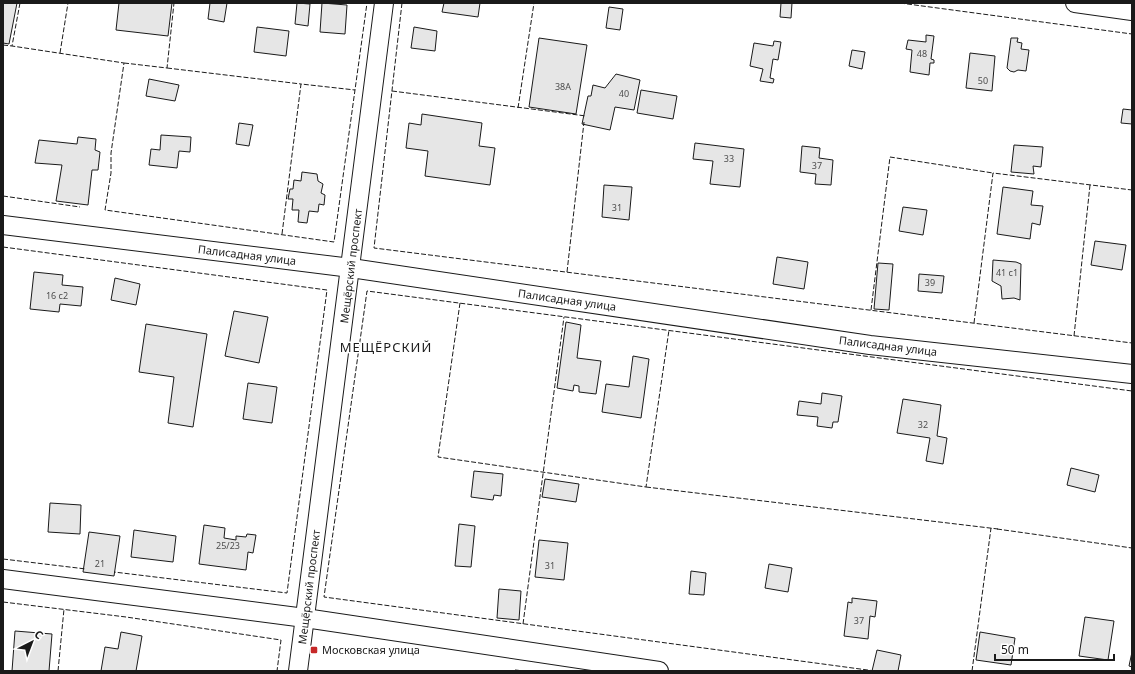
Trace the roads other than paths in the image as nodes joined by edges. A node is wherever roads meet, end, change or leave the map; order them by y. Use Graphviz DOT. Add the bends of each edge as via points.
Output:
graph roads {
  1 [pos="384,3"];
  2 [pos="1075,3"];
  3 [pos="1132,11"];
  4 [pos="3,225"];
  5 [pos="351,268"];
  6 [pos="1132,374"];
  7 [pos="3,579"];
  8 [pos="305,618"];
  9 [pos="298,671"];
  10 [pos="659,671"];
  1 -- 5 [label="street, Мещёрский проспект"];
  2 -- 3 [label="street"];
  4 -- 5 [label="street, Палисадная улица"];
  5 -- 6 [label="street, Палисадная улица" via="870,345"];
  5 -- 8 [label="street, Мещёрский проспект"];
  7 -- 8 [label="street"];
  8 -- 9 [label="street, Мещёрский проспект"];
  8 -- 10 [label="street"];
}
